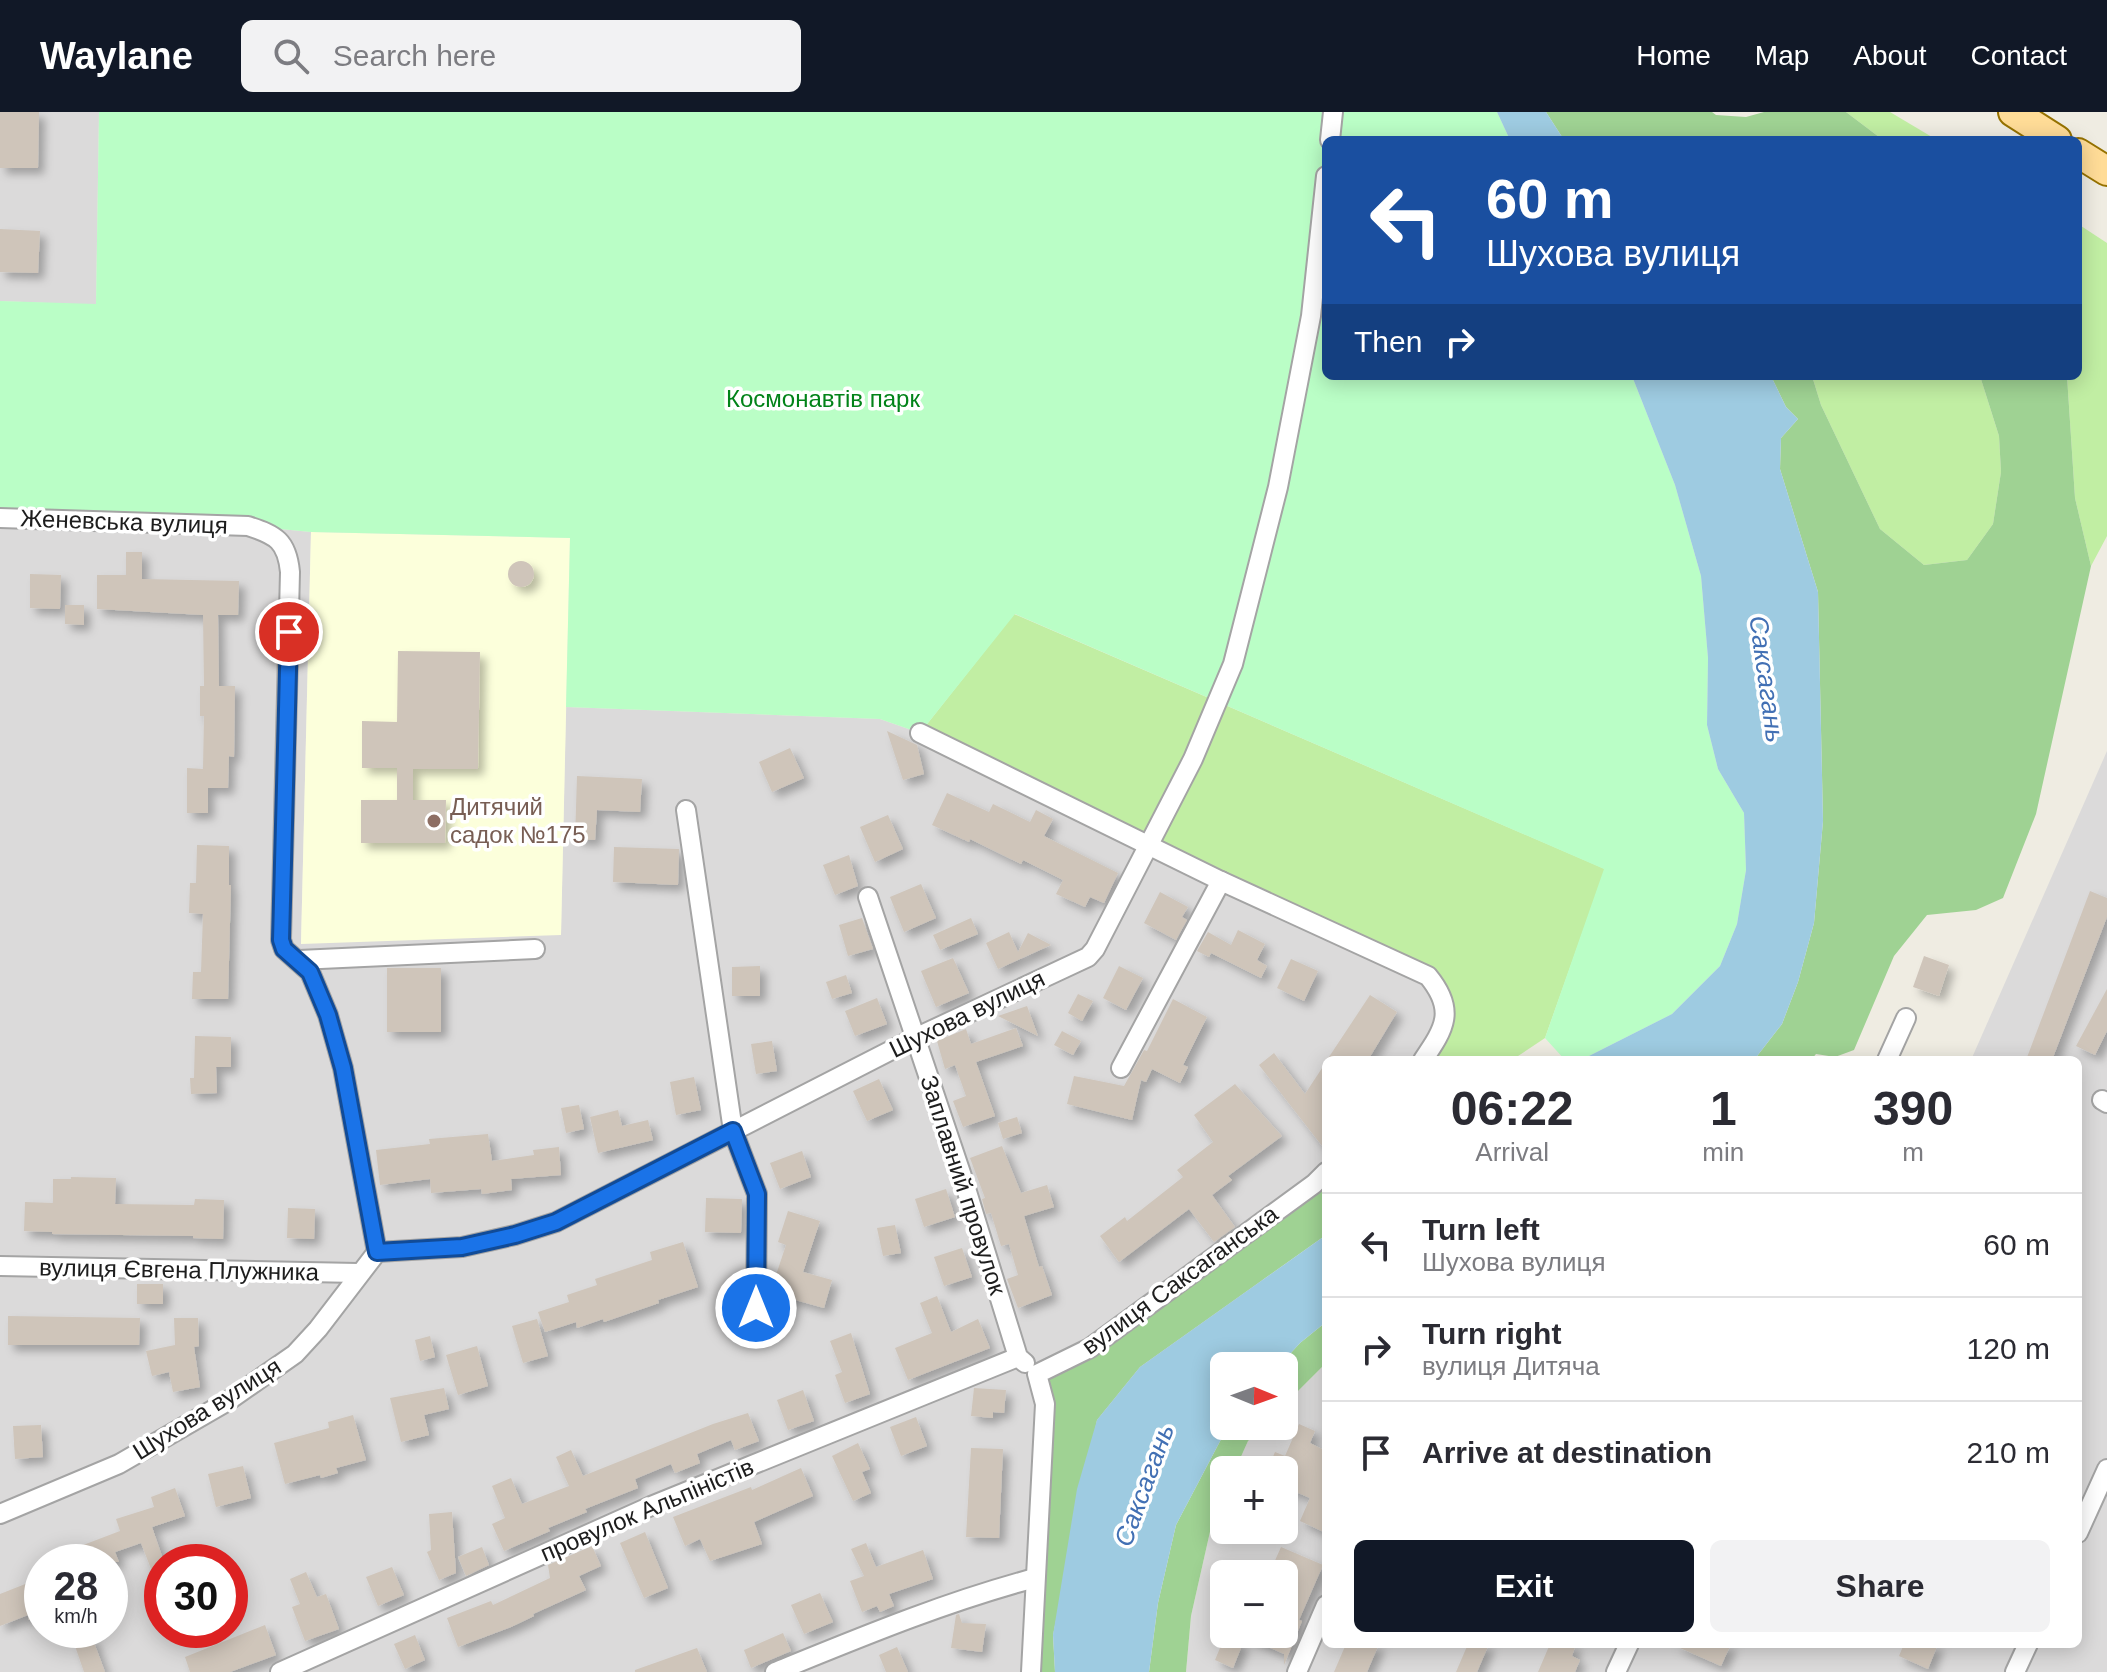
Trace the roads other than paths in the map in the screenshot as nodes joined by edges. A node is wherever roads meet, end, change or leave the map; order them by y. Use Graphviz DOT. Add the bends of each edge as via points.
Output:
graph roads {
  1 [pos="1333,112"];
  2 [pos="2013,112"];
  3 [pos="1330,136"];
  4 [pos="2051,136"];
  5 [pos="2082,155"];
  6 [pos="2107,171"];
  7 [pos="1322,213"];
  8 [pos="0,518"];
  9 [pos="920,733"];
  10 [pos="686,810"];
  11 [pos="1150,845"];
  12 [pos="1221,881"];
  13 [pos="868,897"];
  14 [pos="535,949"];
  15 [pos="299,960"];
  16 [pos="1906,1018"];
  17 [pos="915,1038"];
  18 [pos="1426,1056"];
  19 [pos="1889,1056"];
  20 [pos="1121,1068"];
  21 [pos="733,1131"];
  22 [pos="1322,1176"];
  23 [pos="377,1252"];
  24 [pos="0,1266"];
  25 [pos="358,1273"];
  26 [pos="756,1308"];
  27 [pos="1018,1357"];
  28 [pos="1037,1374"];
  29 [pos="2107,1469"];
  30 [pos="0,1514"];
  31 [pos="2082,1524"];
  32 [pos="1035,1578"];
  33 [pos="1322,1614"];
  34 [pos="1627,1648"];
  35 [pos="2026,1648"];
  36 [pos="280,1672"];
  37 [pos="775,1672"];
  38 [pos="1031,1672"];
  39 [pos="1297,1672"];
  40 [pos="1616,1672"];
  41 [pos="2015,1672"];
  1 -- 3 [label="street"];
  2 -- 4 [label="main road"];
  5 -- 6 [label="main road"];
  7 -- 11 [label="street, Шухова вулиця" via="1311,316 1278,487 1233,664"];
  8 -- 15 [label="street, Женевська вулиця" via="248,526 280,541 290,572 281,940"];
  9 -- 11 [label="street"];
  10 -- 21 [label="street"];
  11 -- 12 [label="street"];
  11 -- 17 [label="street, Шухова вулиця" via="1088,957"];
  12 -- 18 [label="street" via="1428,976 1441,991 1445,1013 1442,1033"];
  12 -- 20 [label="street"];
  13 -- 17 [label="street, Заплавний провулок"];
  14 -- 15 [label="street"];
  15 -- 23 [label="street" via="317,986 343,1068"];
  16 -- 19 [label="street"];
  17 -- 21 [label="street, Шухова вулиця"];
  17 -- 27 [label="street, Заплавний провулок"];
  21 -- 23 [label="street, Шухова вулиця" via="556,1222 462,1247"];
  21 -- 26 [label="street" via="757,1194"];
  22 -- 28 [label="street, вулиця Саксаганська" via="1090,1348"];
  23 -- 25 [label="street, Шухова вулиця"];
  24 -- 25 [label="street, вулиця Євгена Плужника"];
  25 -- 30 [label="street, Шухова вулиця" via="295,1354 228,1401 119,1464"];
  27 -- 28 [label="street"];
  27 -- 36 [label="street, провулок Альпіністів" via="651,1506"];
  28 -- 32 [label="street" via="1045,1404"];
  29 -- 31 [label="street"];
  32 -- 37 [label="street" via="972,1595"];
  32 -- 38 [label="street"];
  33 -- 39 [label="street"];
  34 -- 40 [label="street"];
  35 -- 41 [label="street"];
}
